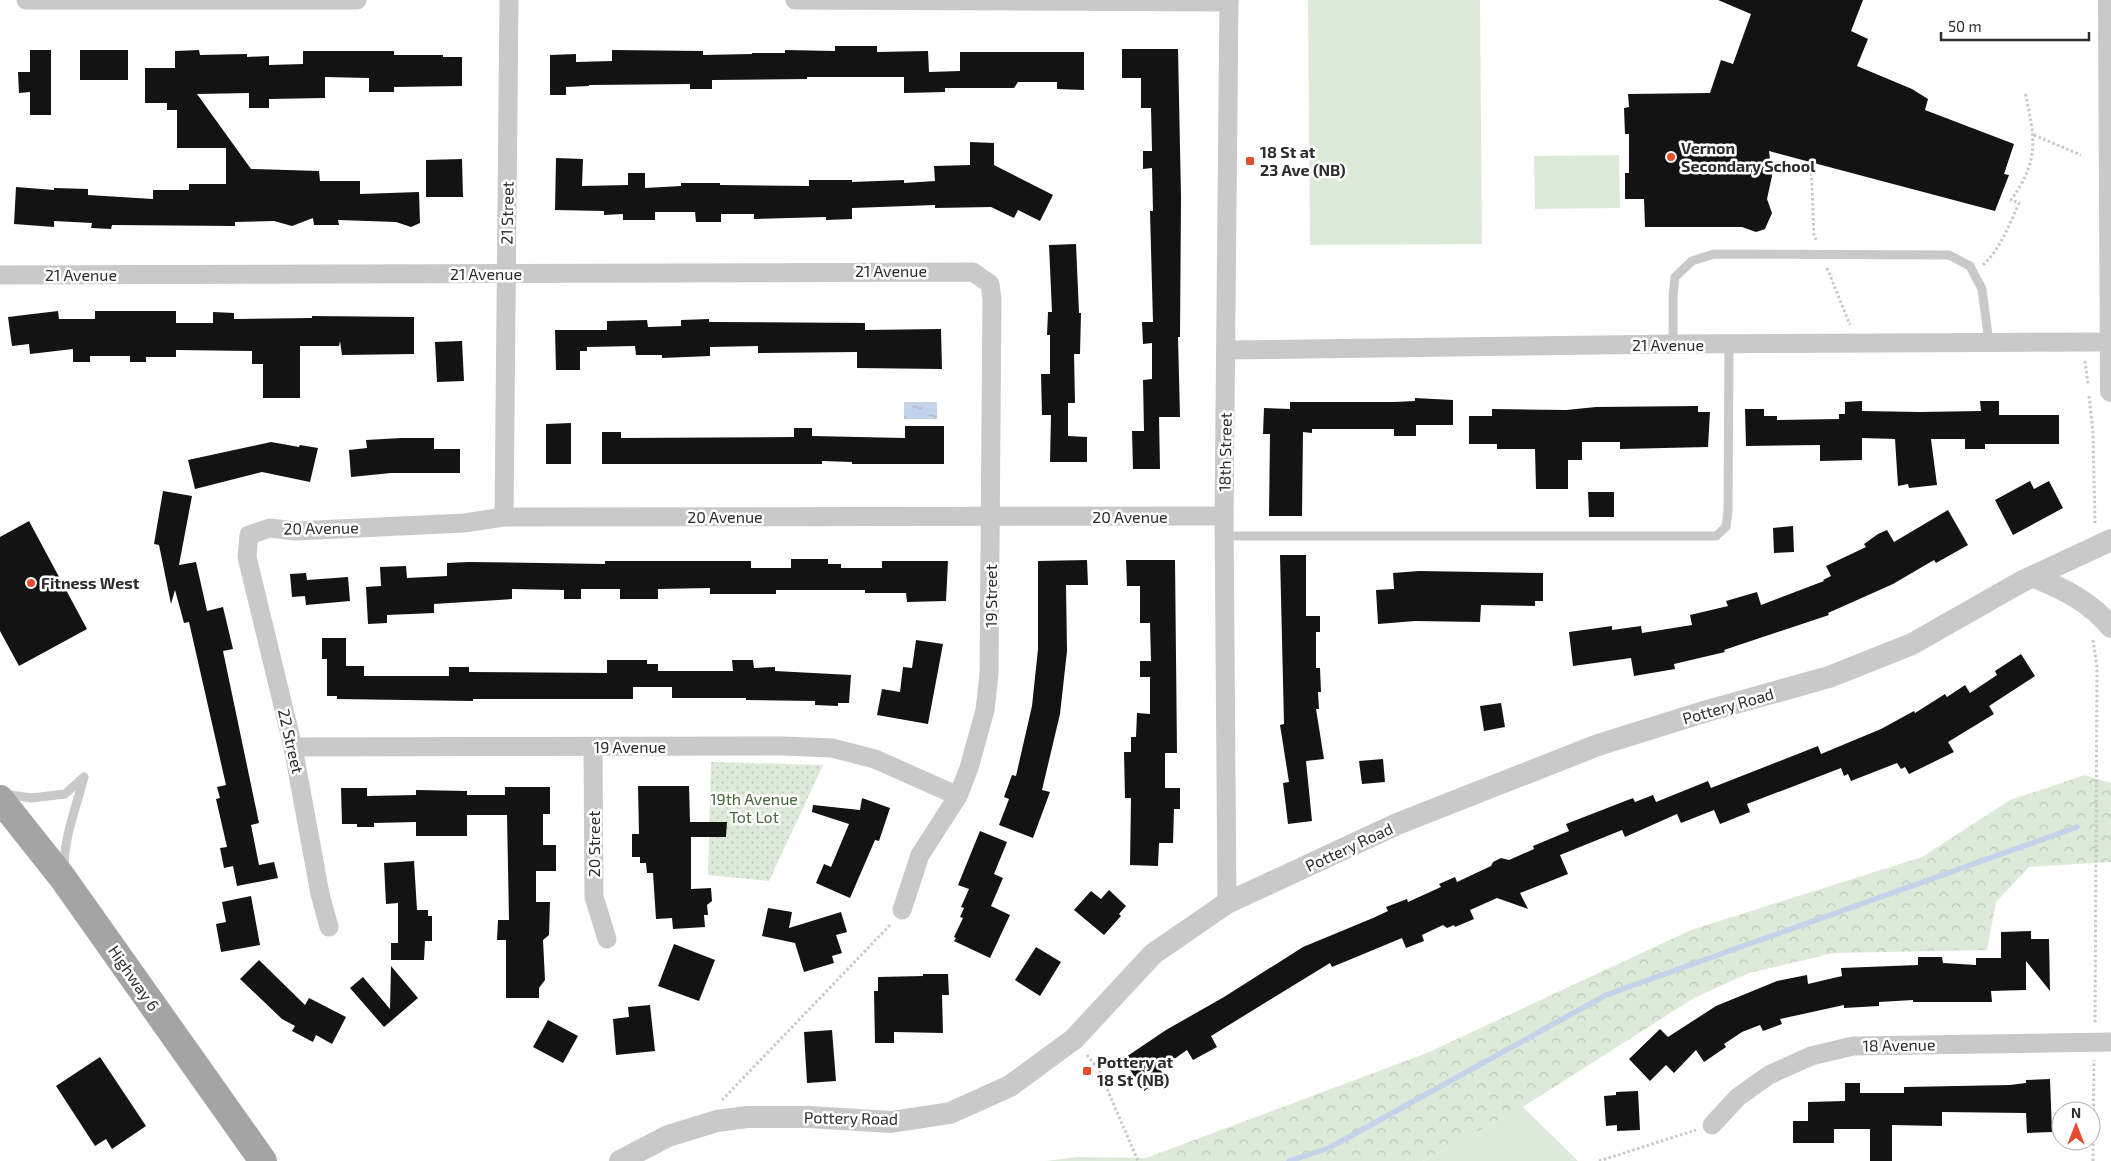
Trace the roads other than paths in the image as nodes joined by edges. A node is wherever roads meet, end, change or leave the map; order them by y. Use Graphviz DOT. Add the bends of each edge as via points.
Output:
graph roads {
  1 [pos="26,0"];
  2 [pos="140,0"];
  3 [pos="357,0"];
  4 [pos="509,0"];
  5 [pos="795,0"];
  6 [pos="958,0"];
  7 [pos="2109,0"];
  8 [pos="1229,1"];
  9 [pos="973,272"];
  10 [pos="506,274"];
  11 [pos="0,275"];
  12 [pos="2110,300"];
  13 [pos="2110,342"];
  14 [pos="1989,343"];
  15 [pos="1673,344"];
  16 [pos="1729,345"];
  17 [pos="1226,350"];
  18 [pos="2111,391"];
  19 [pos="1224,516"];
  20 [pos="504,517"];
  21 [pos="992,517"];
  22 [pos="1225,536"];
  23 [pos="2111,540"];
  24 [pos="247,557"];
  25 [pos="2034,576"];
  26 [pos="2101,632"];
  27 [pos="293,747"];
  28 [pos="593,747"];
  29 [pos="0,793"];
  30 [pos="958,796"];
  31 [pos="0,799"];
  32 [pos="64,879"];
  33 [pos="1227,903"];
  34 [pos="902,910"];
  35 [pos="329,927"];
  36 [pos="607,939"];
  37 [pos="2103,1042"];
  38 [pos="1712,1125"];
  39 [pos="262,1160"];
  40 [pos="620,1161"];
  1 -- 2 [label="street"];
  2 -- 3 [label="street"];
  4 -- 10 [label="street, 21 Street"];
  5 -- 6 [label="street"];
  6 -- 8 [label="street"];
  7 -- 12 [label="street"];
  8 -- 17 [label="street, 18th Street"];
  9 -- 10 [label="street, 21 Avenue"];
  9 -- 21 [label="street, 19 Street" via="990,284 992,299"];
  10 -- 11 [label="street, 21 Avenue"];
  10 -- 20 [label="street, 21 Street"];
  12 -- 13 [label="street"];
  13 -- 14 [label="street, 21 Avenue"];
  13 -- 18 [label="street"];
  14 -- 15 [label="lane" via="1982,289 1970,266 1949,255 1714,254 1692,261 1675,277"];
  14 -- 16 [label="street, 21 Avenue"];
  15 -- 16 [label="street, 21 Avenue"];
  15 -- 17 [label="street, 21 Avenue"];
  16 -- 22 [label="lane" via="1728,511 1726,527 1716,536"];
  17 -- 19 [label="street, 18th Street"];
  19 -- 21 [label="street, 20 Avenue"];
  19 -- 22 [label="street, 18th Street"];
  20 -- 21 [label="street, 20 Avenue"];
  20 -- 24 [label="street, 20 Avenue" via="464,523 295,531 270,528 249,535"];
  21 -- 30 [label="street, 19 Street" via="989,674 985,710"];
  22 -- 33 [label="street, 18th Street"];
  23 -- 25 [label="street, Pottery Road"];
  24 -- 27 [label="street, 22 Street"];
  25 -- 26 [label="street" via="2063,588 2096,610"];
  25 -- 33 [label="street, Pottery Road" via="1912,644 1829,677 1598,745 1397,824"];
  27 -- 28 [label="street, 19 Avenue"];
  27 -- 35 [label="street, 22 Street"];
  28 -- 30 [label="street, 19 Avenue" via="832,748 875,759"];
  28 -- 36 [label="street, 20 Street" via="594,897"];
  29 -- 32 [label="lane" via="32,798 65,794 84,777 67,834"];
  30 -- 34 [label="street, 19 Street" via="920,855"];
  31 -- 32 [label="main road, Highway 6"];
  32 -- 39 [label="main road, Highway 6"];
  33 -- 40 [label="street, Pottery Road" via="1153,954 1074,1039 1010,1086 950,1113 891,1122 756,1117 717,1121 668,1136"];
  37 -- 38 [label="street, 18 Avenue" via="1853,1046 1811,1056 1769,1075 1738,1097"];
}
